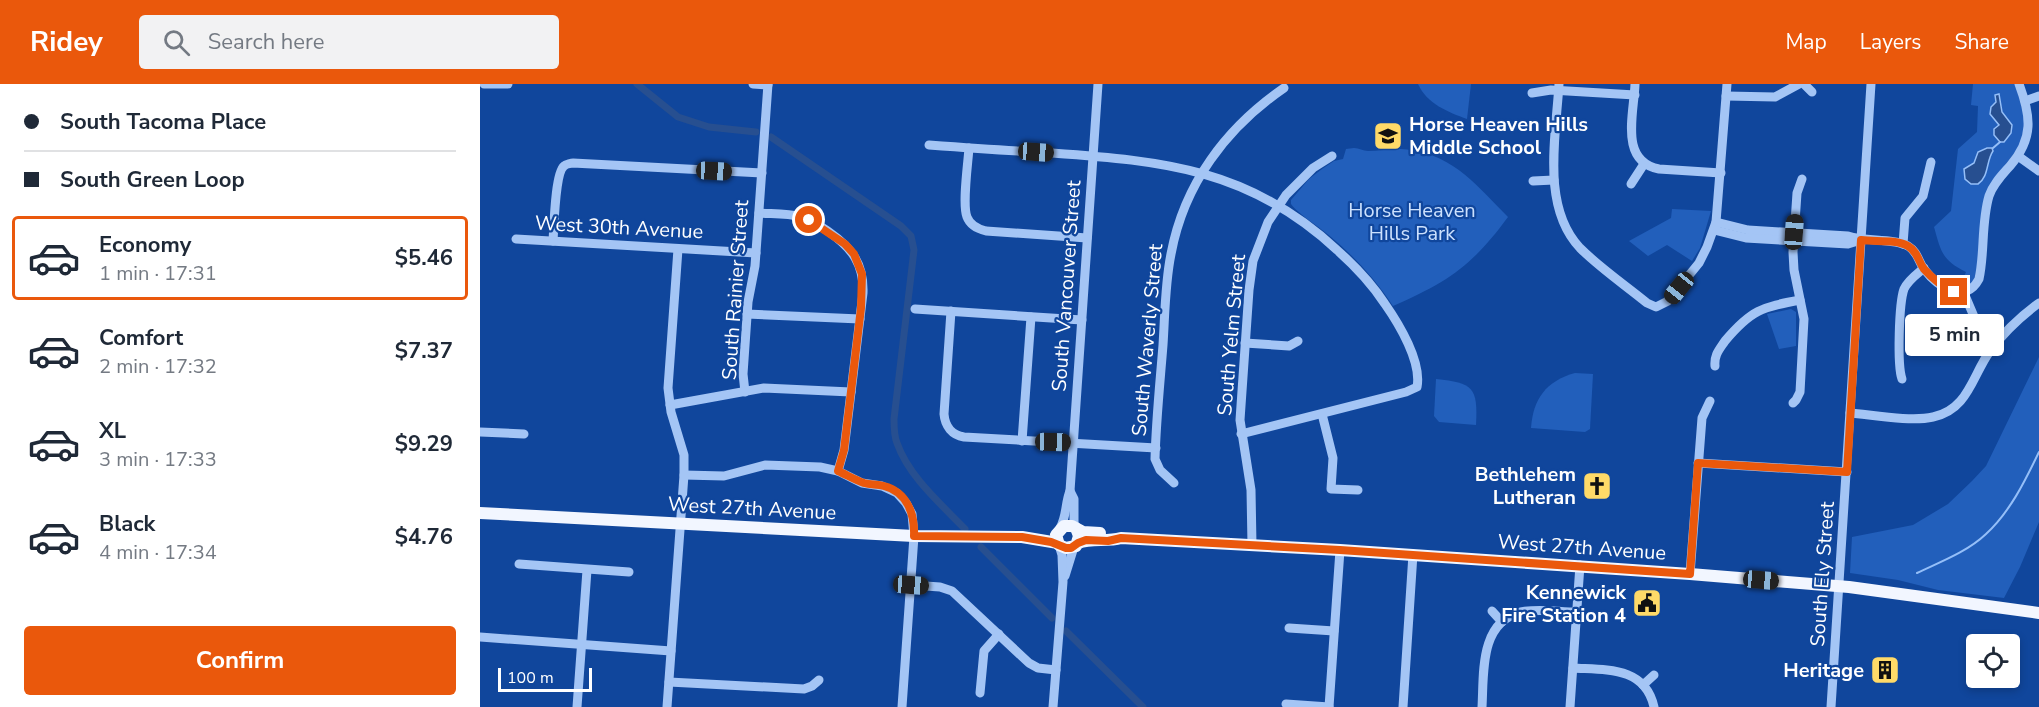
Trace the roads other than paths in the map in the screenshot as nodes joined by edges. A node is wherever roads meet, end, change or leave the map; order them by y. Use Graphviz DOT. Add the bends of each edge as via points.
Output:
graph roads {
  1 [pos="484,84"];
  2 [pos="508,84"];
  3 [pos="753,84"];
  4 [pos="1098,84"];
  5 [pos="1635,84"];
  6 [pos="1799,84"];
  7 [pos="1804,84"];
  8 [pos="1871,84"];
  9 [pos="2019,84"];
  10 [pos="768,85"];
  11 [pos="1559,87"];
  12 [pos="1284,88"];
  13 [pos="1724,90"];
  14 [pos="1812,92"];
  15 [pos="1532,93"];
  16 [pos="1635,95"];
  17 [pos="2039,96"];
  18 [pos="2025,101"];
  19 [pos="2028,131"];
  20 [pos="2039,132"];
  21 [pos="929,145"];
  22 [pos="969,148"];
  23 [pos="1093,156"];
  24 [pos="1332,156"];
  25 [pos="2018,156"];
  26 [pos="1931,162"];
  27 [pos="1644,164"];
  28 [pos="2039,171"];
  29 [pos="1202,172"];
  30 [pos="1721,173"];
  31 [pos="762,174"];
  32 [pos="1802,179"];
  33 [pos="1533,180"];
  34 [pos="1554,180"];
  35 [pos="1630,184"];
  36 [pos="1278,206"];
  37 [pos="759,213"];
  38 [pos="1715,226"];
  39 [pos="1794,237"];
  40 [pos="1087,238"];
  41 [pos="516,239"];
  42 [pos="1861,240"];
  43 [pos="553,241"];
  44 [pos="1903,244"];
  45 [pos="678,249"];
  46 [pos="756,253"];
  47 [pos="1924,268"];
  48 [pos="1964,293"];
  49 [pos="1800,300"];
  50 [pos="2039,303"];
  51 [pos="915,309"];
  52 [pos="951,311"];
  53 [pos="747,314"];
  54 [pos="1031,317"];
  55 [pos="860,319"];
  56 [pos="1082,320"];
  57 [pos="1298,341"];
  58 [pos="1245,343"];
  59 [pos="1989,352"];
  60 [pos="1715,366"];
  61 [pos="1902,379"];
  62 [pos="745,392"];
  63 [pos="851,392"];
  64 [pos="1710,401"];
  65 [pos="1793,403"];
  66 [pos="670,405"];
  67 [pos="1850,413"];
  68 [pos="1322,414"];
  69 [pos="480,432"];
  70 [pos="524,434"];
  71 [pos="1241,434"];
  72 [pos="1022,441"];
  73 [pos="1074,442"];
  74 [pos="1156,448"];
  75 [pos="1698,463"];
  76 [pos="838,471"];
  77 [pos="1847,472"];
  78 [pos="684,475"];
  79 [pos="1174,483"];
  80 [pos="1358,490"];
  81 [pos="1071,491"];
  82 [pos="480,513"];
  83 [pos="680,523"];
  84 [pos="1075,528"];
  85 [pos="914,536"];
  86 [pos="1059,537"];
  87 [pos="1121,538"];
  88 [pos="1076,545"];
  89 [pos="1252,545"];
  90 [pos="1340,550"];
  91 [pos="1413,554"];
  92 [pos="519,564"];
  93 [pos="1580,565"];
  94 [pos="587,570"];
  95 [pos="629,572"];
  96 [pos="1690,574"];
  97 [pos="1063,582"];
  98 [pos="911,585"];
  99 [pos="1839,587"];
  100 [pos="1492,611"];
  101 [pos="1577,612"];
  102 [pos="2039,613"];
  103 [pos="1502,622"];
  104 [pos="1289,628"];
  105 [pos="1334,631"];
  106 [pos="999,634"];
  107 [pos="480,637"];
  108 [pos="581,644"];
  109 [pos="671,651"];
  110 [pos="1573,668"];
  111 [pos="1056,670"];
  112 [pos="1654,675"];
  113 [pos="819,680"];
  114 [pos="669,682"];
  115 [pos="1643,685"];
  116 [pos="980,693"];
  117 [pos="1286,704"];
  118 [pos="577,707"];
  119 [pos="667,707"];
  120 [pos="902,707"];
  121 [pos="1053,707"];
  122 [pos="1329,707"];
  123 [pos="1403,707"];
  124 [pos="1482,707"];
  125 [pos="1570,707"];
  126 [pos="1654,707"];
  127 [pos="1831,707"];
  1 -- 2 [label="street"];
  3 -- 10 [label="street"];
  4 -- 23 [label="street, South Vancouver Street"];
  5 -- 16 [label="street"];
  6 -- 13 [label="street" via="1775,97"];
  7 -- 14 [label="street"];
  8 -- 42 [label="street, South Ely Street"];
  9 -- 18 [label="street"];
  10 -- 31 [label="street, South Rainier Street"];
  11 -- 15 [label="street"];
  11 -- 16 [label="street"];
  11 -- 34 [label="street"];
  12 -- 29 [label="street, South Waverly Street" via="1231,132"];
  13 -- 30 [label="street"];
  16 -- 27 [label="street" via="1632,146"];
  17 -- 18 [label="street"];
  18 -- 19 [label="street"];
  19 -- 20 [label="street"];
  19 -- 25 [label="street"];
  21 -- 22 [label="street"];
  22 -- 23 [label="street"];
  22 -- 40 [label="street" via="965,208 971,223 986,231"];
  23 -- 29 [label="street" via="1162,163"];
  23 -- 40 [label="street, South Vancouver Street"];
  24 -- 36 [label="street, South Yelm Street" via="1305,174"];
  25 -- 28 [label="street"];
  25 -- 48 [label="street" via="1991,192 1979,279 1972,290"];
  26 -- 44 [label="street" via="1923,196 1905,218"];
  27 -- 30 [label="street" via="1659,169"];
  27 -- 35 [label="street"];
  29 -- 36 [label="street"];
  29 -- 74 [label="street, South Waverly Street" via="1183,210 1169,262"];
  30 -- 38 [label="street"];
  31 -- 37 [label="street, South Rainier Street"];
  31 -- 43 [label="street" via="573,163 562,168 559,178"];
  32 -- 39 [label="street" via="1797,193"];
  33 -- 34 [label="street"];
  34 -- 38 [label="street" via="1560,214 1580,248 1656,307 1668,301 1693,271"];
  36 -- 58 [label="street, South Yelm Street" via="1262,233 1253,261"];
  36 -- 68 [label="street" via="1327,240 1369,282 1391,312 1417,373 1417,387 1406,392"];
  37 -- 46 [label="street, South Rainier Street"];
  37 -- 55 [label="street" via="809,220 850,249 862,274"];
  38 -- 39 [label="street" via="1746,238"];
  39 -- 42 [label="street" via="1848,244"];
  39 -- 49 [label="street" via="1793,260"];
  40 -- 56 [label="street, South Vancouver Street"];
  41 -- 43 [label="street, West 30th Avenue"];
  42 -- 44 [label="street"];
  42 -- 67 [label="street, South Ely Street"];
  43 -- 45 [label="street, West 30th Avenue"];
  44 -- 47 [label="street" via="1915,252"];
  45 -- 46 [label="street, West 30th Avenue"];
  45 -- 66 [label="street" via="668,378"];
  46 -- 53 [label="street, South Rainier Street"];
  47 -- 48 [label="street" via="1948,290"];
  47 -- 61 [label="street" via="1909,281 1903,294 1899,363"];
  48 -- 59 [label="street"];
  49 -- 60 [label="street" via="1766,307 1749,316 1716,354"];
  49 -- 65 [label="street" via="1804,329 1800,392"];
  50 -- 59 [label="street" via="2013,323"];
  51 -- 52 [label="street"];
  52 -- 54 [label="street"];
  52 -- 72 [label="street" via="945,423 964,437"];
  53 -- 55 [label="street"];
  53 -- 62 [label="street, South Rainier Street"];
  54 -- 56 [label="street"];
  54 -- 72 [label="street"];
  55 -- 63 [label="street"];
  56 -- 73 [label="street, South Vancouver Street"];
  57 -- 58 [label="street" via="1289,346"];
  58 -- 71 [label="street, South Yelm Street"];
  59 -- 67 [label="street" via="1966,395 1942,415 1924,418"];
  62 -- 63 [label="street" via="771,388"];
  62 -- 66 [label="street"];
  63 -- 76 [label="street"];
  64 -- 75 [label="street" via="1702,418"];
  66 -- 78 [label="street" via="682,445"];
  67 -- 77 [label="street, South Ely Street"];
  68 -- 71 [label="street"];
  68 -- 80 [label="street" via="1332,458 1331,489"];
  69 -- 70 [label="street"];
  71 -- 89 [label="street, South Yelm Street" via="1251,490"];
  72 -- 73 [label="street"];
  73 -- 74 [label="street"];
  73 -- 81 [label="street, South Vancouver Street"];
  74 -- 79 [label="street, South Waverly Street" via="1160,470"];
  75 -- 77 [label="street"];
  75 -- 96 [label="street"];
  76 -- 78 [label="street" via="765,465 724,476"];
  76 -- 85 [label="street" via="897,493 912,514"];
  77 -- 99 [label="street, South Ely Street"];
  78 -- 83 [label="street"];
  81 -- 84 [label="street, South Vancouver Street"];
  81 -- 86 [label="street, South Vancouver Street"];
  82 -- 83 [label="main road, West 27th Avenue"];
  83 -- 85 [label="main road, West 27th Avenue"];
  83 -- 109 [label="street"];
  84 -- 86 [label="main road, West 27th Avenue" via="1068,525"];
  84 -- 87 [label="main road, West 27th Avenue"];
  84 -- 88 [label="main road" via="1079,536"];
  85 -- 86 [label="main road, West 27th Avenue" via="1022,537 1030,533"];
  85 -- 98 [label="street"];
  86 -- 88 [label="main road, West 27th Avenue" via="1066,548"];
  86 -- 97 [label="street, South Vancouver Street"];
  87 -- 88 [label="main road, West 27th Avenue" via="1086,540"];
  87 -- 89 [label="main road, West 27th Avenue"];
  88 -- 97 [label="street, South Vancouver Street"];
  89 -- 90 [label="main road, West 27th Avenue"];
  90 -- 91 [label="main road, West 27th Avenue"];
  90 -- 105 [label="street"];
  91 -- 93 [label="main road, West 27th Avenue"];
  91 -- 123 [label="street"];
  92 -- 94 [label="street"];
  93 -- 96 [label="main road, West 27th Avenue"];
  93 -- 101 [label="street"];
  94 -- 95 [label="street"];
  94 -- 108 [label="street"];
  96 -- 99 [label="main road, West 27th Avenue"];
  97 -- 111 [label="street, South Vancouver Street"];
  98 -- 106 [label="street" via="952,591"];
  98 -- 120 [label="street"];
  99 -- 102 [label="main road, West 27th Avenue"];
  99 -- 127 [label="street, South Ely Street"];
  100 -- 103 [label="street"];
  101 -- 103 [label="street" via="1520,612"];
  101 -- 110 [label="street"];
  103 -- 124 [label="street" via="1486,648"];
  104 -- 105 [label="street"];
  105 -- 122 [label="street"];
  106 -- 111 [label="street" via="1029,663"];
  106 -- 116 [label="street" via="984,651"];
  107 -- 108 [label="street"];
  108 -- 109 [label="street"];
  108 -- 118 [label="street"];
  109 -- 114 [label="street"];
  110 -- 115 [label="street" via="1619,671"];
  110 -- 125 [label="street"];
  111 -- 121 [label="street, South Vancouver Street"];
  112 -- 115 [label="street"];
  113 -- 114 [label="street" via="804,689"];
  114 -- 119 [label="street"];
  115 -- 126 [label="street"];
  117 -- 122 [label="street"];
}
